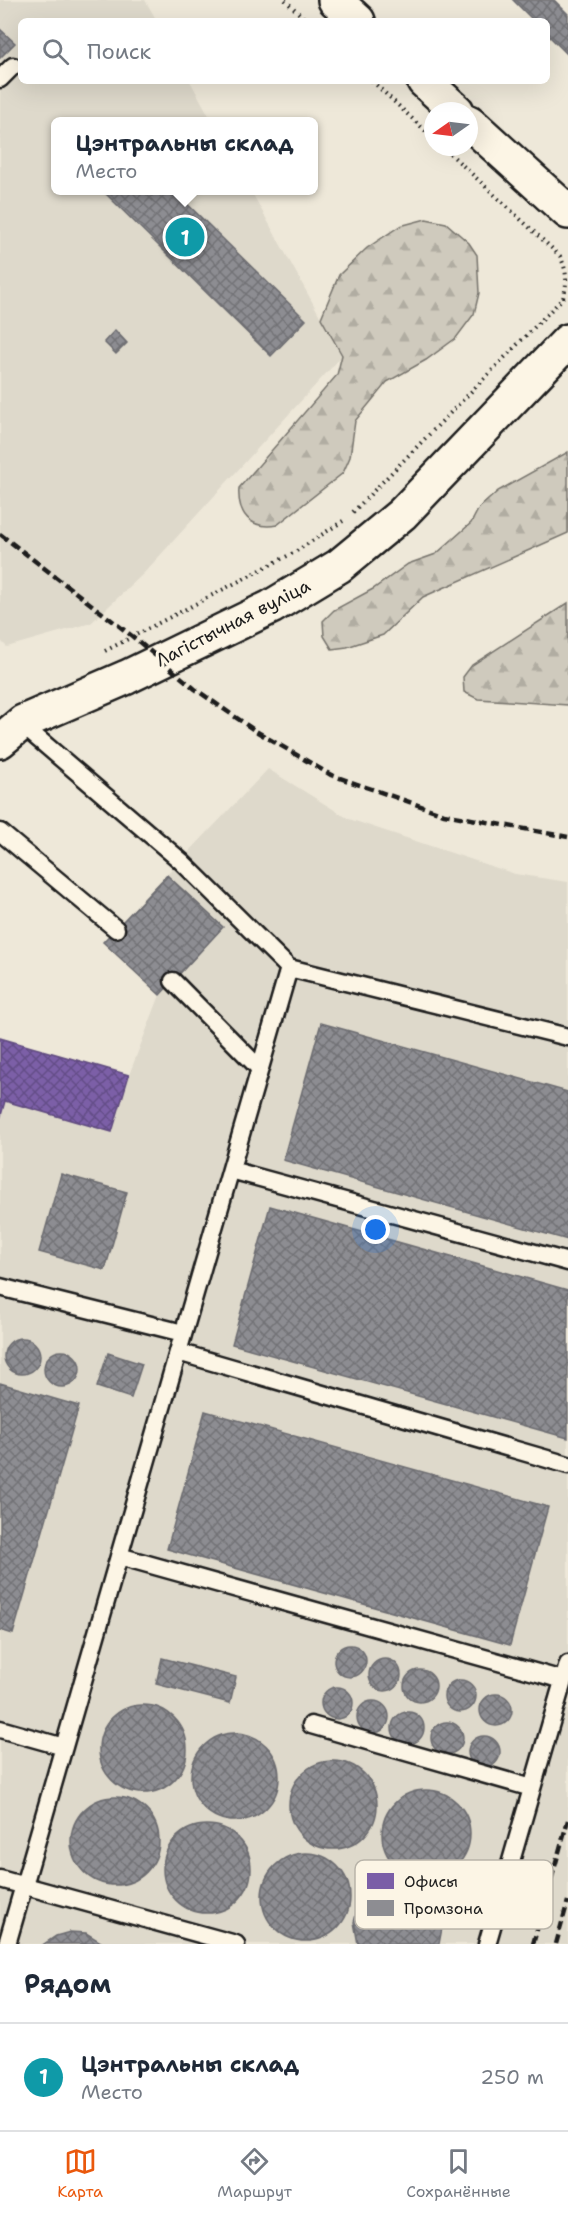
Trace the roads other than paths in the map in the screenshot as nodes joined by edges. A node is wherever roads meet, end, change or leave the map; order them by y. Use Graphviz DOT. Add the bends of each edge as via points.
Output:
graph roads {
  1 [pos="335,0"];
  2 [pos="355,18"];
  3 [pos="13,66"];
  4 [pos="0,79"];
  5 [pos="427,84"];
  6 [pos="447,102"];
  7 [pos="478,130"];
  8 [pos="568,212"];
  9 [pos="568,341"];
  10 [pos="11,732"];
  11 [pos="0,832"];
  12 [pos="116,929"];
  13 [pos="289,968"];
  14 [pos="173,981"];
  15 [pos="568,1037"];
  16 [pos="260,1070"];
  17 [pos="231,1170"];
  18 [pos="568,1262"];
  19 [pos="0,1287"];
  20 [pos="183,1334"];
  21 [pos="178,1352"];
  22 [pos="568,1465"];
  23 [pos="119,1556"];
  24 [pos="568,1664"];
  25 [pos="563,1680"];
  26 [pos="311,1725"];
  27 [pos="0,1729"];
  28 [pos="64,1747"];
  29 [pos="532,1788"];
  30 [pos="511,1860"];
  31 [pos="0,1879"];
  32 [pos="23,1886"];
  33 [pos="491,1929"];
  34 [pos="7,1944"];
  35 [pos="236,1944"];
  36 [pos="487,1944"];
  1 -- 2 [label="street"];
  3 -- 4 [label="lane"];
  5 -- 6 [label="street"];
  7 -- 8 [label="street"];
  9 -- 10 [label="street, Лагістычная вуліца" via="402,514 339,566 271,608 46,711"];
  10 -- 13 [label="lane" via="181,861"];
  11 -- 12 [label="lane"];
  13 -- 15 [label="lane"];
  13 -- 16 [label="lane"];
  14 -- 16 [label="lane"];
  16 -- 17 [label="lane"];
  17 -- 18 [label="lane"];
  17 -- 20 [label="lane"];
  19 -- 20 [label="lane"];
  20 -- 21 [label="lane"];
  21 -- 22 [label="lane"];
  21 -- 23 [label="lane"];
  23 -- 25 [label="lane"];
  23 -- 28 [label="lane"];
  24 -- 25 [label="lane"];
  25 -- 29 [label="lane"];
  26 -- 29 [label="lane"];
  27 -- 28 [label="lane"];
  28 -- 32 [label="lane"];
  29 -- 30 [label="lane"];
  31 -- 32 [label="lane"];
  32 -- 34 [label="lane"];
  32 -- 35 [label="lane"];
  33 -- 36 [label="lane"];
}
